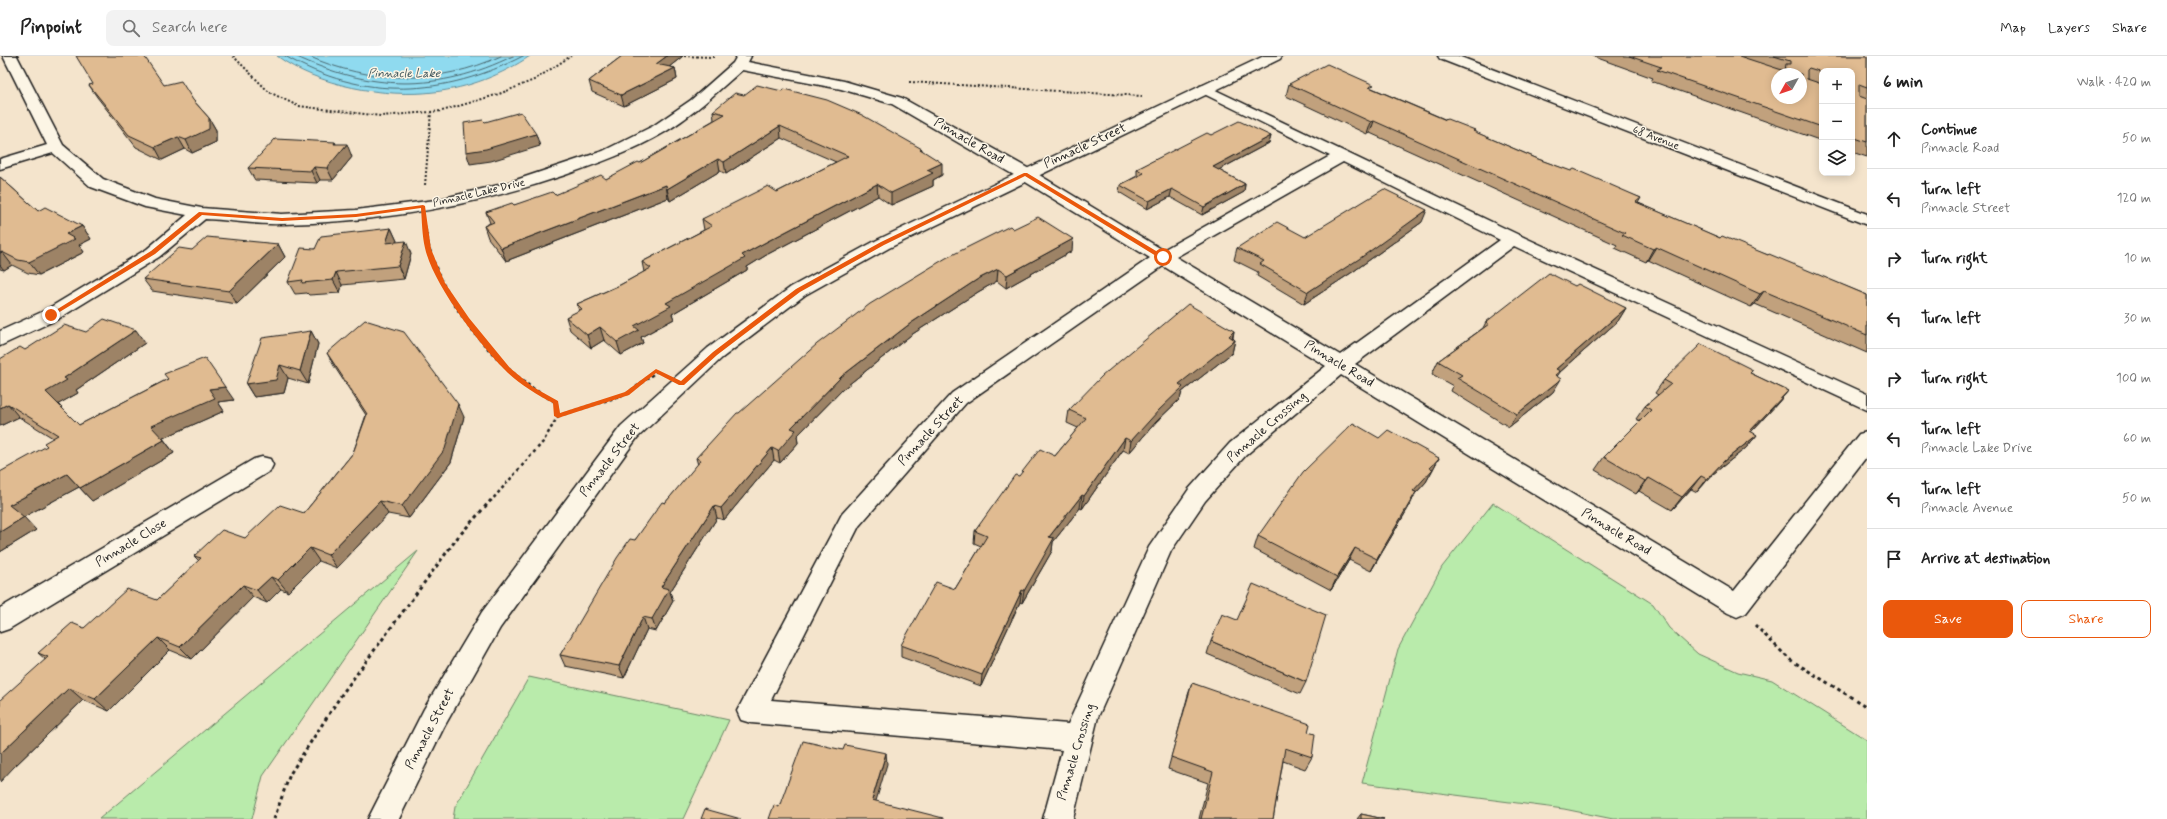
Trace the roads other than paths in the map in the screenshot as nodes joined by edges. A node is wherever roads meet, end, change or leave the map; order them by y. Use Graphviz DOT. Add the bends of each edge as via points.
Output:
graph roads {
  1 [pos="10,56"];
  2 [pos="1274,56"];
  3 [pos="1445,56"];
  4 [pos="742,60"];
  5 [pos="1205,89"];
  6 [pos="56,147"];
  7 [pos="1342,156"];
  8 [pos="0,164"];
  9 [pos="1025,174"];
  10 [pos="201,214"];
  11 [pos="1867,220"];
  12 [pos="1513,239"];
  13 [pos="1163,257"];
  14 [pos="0,339"];
  15 [pos="1340,365"];
  16 [pos="1867,403"];
  17 [pos="1867,440"];
  18 [pos="262,465"];
  19 [pos="0,621"];
  20 [pos="1078,738"];
  21 [pos="383,819"];
  22 [pos="1058,819"];
  1 -- 6 [label="street, Pinnacle Lake Drive"];
  2 -- 5 [label="street, Pinnacle Street"];
  3 -- 11 [label="street, 68 Avenue"];
  4 -- 9 [label="street, Pinnacle Road" via="897,101"];
  4 -- 10 [label="street, Pinnacle Lake Drive" via="696,103 660,129 609,154 512,187 423,206 356,216 282,219"];
  5 -- 7 [label="street"];
  5 -- 9 [label="street, Pinnacle Street"];
  6 -- 8 [label="street"];
  6 -- 10 [label="street, Pinnacle Lake Drive" via="97,183 151,204"];
  7 -- 12 [label="street"];
  7 -- 13 [label="street, Pinnacle Street"];
  9 -- 13 [label="street, Pinnacle Road"];
  9 -- 21 [label="street, Pinnacle Street" via="882,244 798,291 715,353 629,432 491,620 434,718"];
  10 -- 14 [label="street" via="153,253 51,315"];
  12 -- 15 [label="street, Pinnacle Crossing"];
  12 -- 16 [label="street"];
  13 -- 15 [label="street, Pinnacle Road"];
  13 -- 20 [label="street, Pinnacle Street" via="959,398 850,520 751,711"];
  15 -- 17 [label="street, Pinnacle Road" via="1737,606"];
  15 -- 20 [label="street, Pinnacle Crossing" via="1238,449 1196,495 1161,548 1084,716"];
  18 -- 19 [label="street, Pinnacle Close"];
  20 -- 22 [label="street, Pinnacle Crossing"];
}
